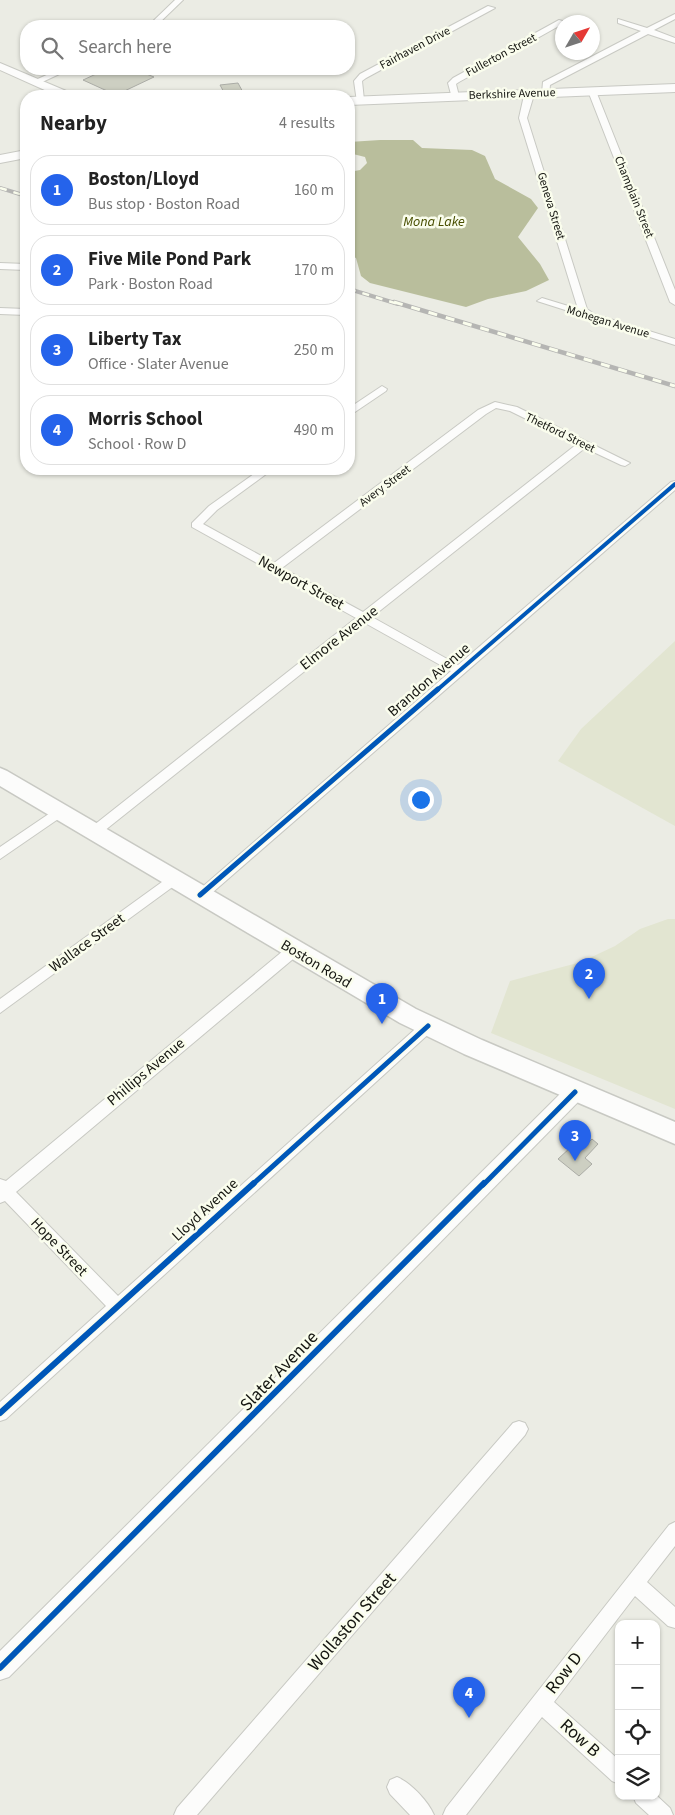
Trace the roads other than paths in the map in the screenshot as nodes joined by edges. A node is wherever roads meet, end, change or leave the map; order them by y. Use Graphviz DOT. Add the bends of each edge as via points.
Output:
graph roads {
  1 [pos="179,0"];
  2 [pos="491,8"];
  3 [pos="675,16"];
  4 [pos="158,20"];
  5 [pos="621,21"];
  6 [pos="555,26"];
  7 [pos="647,31"];
  8 [pos="675,41"];
  9 [pos="0,66"];
  10 [pos="52,75"];
  11 [pos="35,82"];
  12 [pos="675,89"];
  13 [pos="53,90"];
  14 [pos="592,92"];
  15 [pos="528,93"];
  16 [pos="546,93"];
  17 [pos="355,95"];
  18 [pos="456,96"];
  19 [pos="355,100"];
  20 [pos="20,155"];
  21 [pos="0,158"];
  22 [pos="0,266"];
  23 [pos="20,267"];
  24 [pos="542,301"];
  25 [pos="675,302"];
  26 [pos="0,311"];
  27 [pos="20,312"];
  28 [pos="590,316"];
  29 [pos="675,342"];
  30 [pos="382,389"];
  31 [pos="495,405"];
  32 [pos="355,409"];
  33 [pos="583,444"];
  34 [pos="625,463"];
  35 [pos="260,475"];
  36 [pos="675,484"];
  37 [pos="274,568"];
  38 [pos="363,619"];
  39 [pos="458,670"];
  40 [pos="0,776"];
  41 [pos="60,812"];
  42 [pos="94,832"];
  43 [pos="0,854"];
  44 [pos="173,879"];
  45 [pos="200,895"];
  46 [pos="294,950"];
  47 [pos="0,1007"];
  48 [pos="428,1026"];
  49 [pos="575,1092"];
  50 [pos="675,1133"];
  51 [pos="2,1191"];
  52 [pos="118,1307"];
  53 [pos="0,1413"];
  54 [pos="519,1428"];
  55 [pos="675,1531"];
  56 [pos="634,1583"];
  57 [pos="675,1619"];
  58 [pos="0,1668"];
  59 [pos="541,1703"];
  60 [pos="615,1770"];
  61 [pos="396,1787"];
  62 [pos="647,1800"];
  63 [pos="184,1815"];
  64 [pos="424,1815"];
  65 [pos="454,1815"];
  66 [pos="663,1815"];
  1 -- 4 [label="street"];
  2 -- 17 [label="street, Fairhaven Drive" via="362,76"];
  3 -- 7 [label="street"];
  5 -- 7 [label="street"];
  6 -- 18 [label="street, Fullerton Street" via="456,80 452,83"];
  7 -- 8 [label="street"];
  7 -- 16 [label="street" via="546,84"];
  9 -- 11 [label="main road"];
  10 -- 11 [label="street"];
  11 -- 13 [label="main road"];
  12 -- 14 [label="main road, Berkshire Avenue"];
  14 -- 16 [label="main road, Berkshire Avenue"];
  14 -- 25 [label="street, Champlain Street" via="664,264"];
  15 -- 16 [label="main road, Berkshire Avenue"];
  15 -- 18 [label="main road, Berkshire Avenue"];
  15 -- 28 [label="street, Geneva Street" via="524,118 583,310"];
  18 -- 19 [label="main road, Berkshire Avenue"];
  20 -- 21 [label="main road"];
  22 -- 23 [label="street"];
  24 -- 28 [label="street, Mohegan Avenue"];
  26 -- 27 [label="street"];
  28 -- 29 [label="street, Mohegan Avenue"];
  30 -- 32 [label="street"];
  31 -- 33 [label="street, Thetford Street"];
  31 -- 37 [label="street, Avery Street"];
  33 -- 34 [label="street, Thetford Street"];
  33 -- 38 [label="street, Elmore Avenue"];
  35 -- 37 [label="street, Newport Street" via="213,508 196,525"];
  36 -- 39 [label="street, Brandon Avenue"];
  37 -- 38 [label="street, Newport Street"];
  38 -- 39 [label="street, Newport Street"];
  38 -- 42 [label="street, Elmore Avenue"];
  39 -- 45 [label="street, Brandon Avenue"];
  40 -- 41 [label="main road, Boston Road"];
  41 -- 42 [label="main road, Boston Road"];
  41 -- 43 [label="street"];
  42 -- 44 [label="main road, Boston Road"];
  44 -- 45 [label="main road, Boston Road"];
  44 -- 47 [label="street, Wallace Street"];
  45 -- 46 [label="main road, Boston Road"];
  46 -- 48 [label="main road, Boston Road" via="382,1003"];
  46 -- 51 [label="street, Phillips Avenue"];
  48 -- 49 [label="main road, Boston Road"];
  48 -- 52 [label="street, Lloyd Avenue"];
  49 -- 50 [label="main road, Boston Road"];
  49 -- 58 [label="street, Slater Avenue"];
  51 -- 52 [label="street, Hope Street"];
  52 -- 53 [label="street, Lloyd Avenue"];
  54 -- 63 [label="street, Wollaston Street"];
  55 -- 56 [label="street, Row D"];
  56 -- 57 [label="street"];
  56 -- 59 [label="street, Row D"];
  59 -- 60 [label="street, Row B"];
  59 -- 65 [label="street, Row D"];
  61 -- 64 [label="street"];
  62 -- 66 [label="street"];
}
